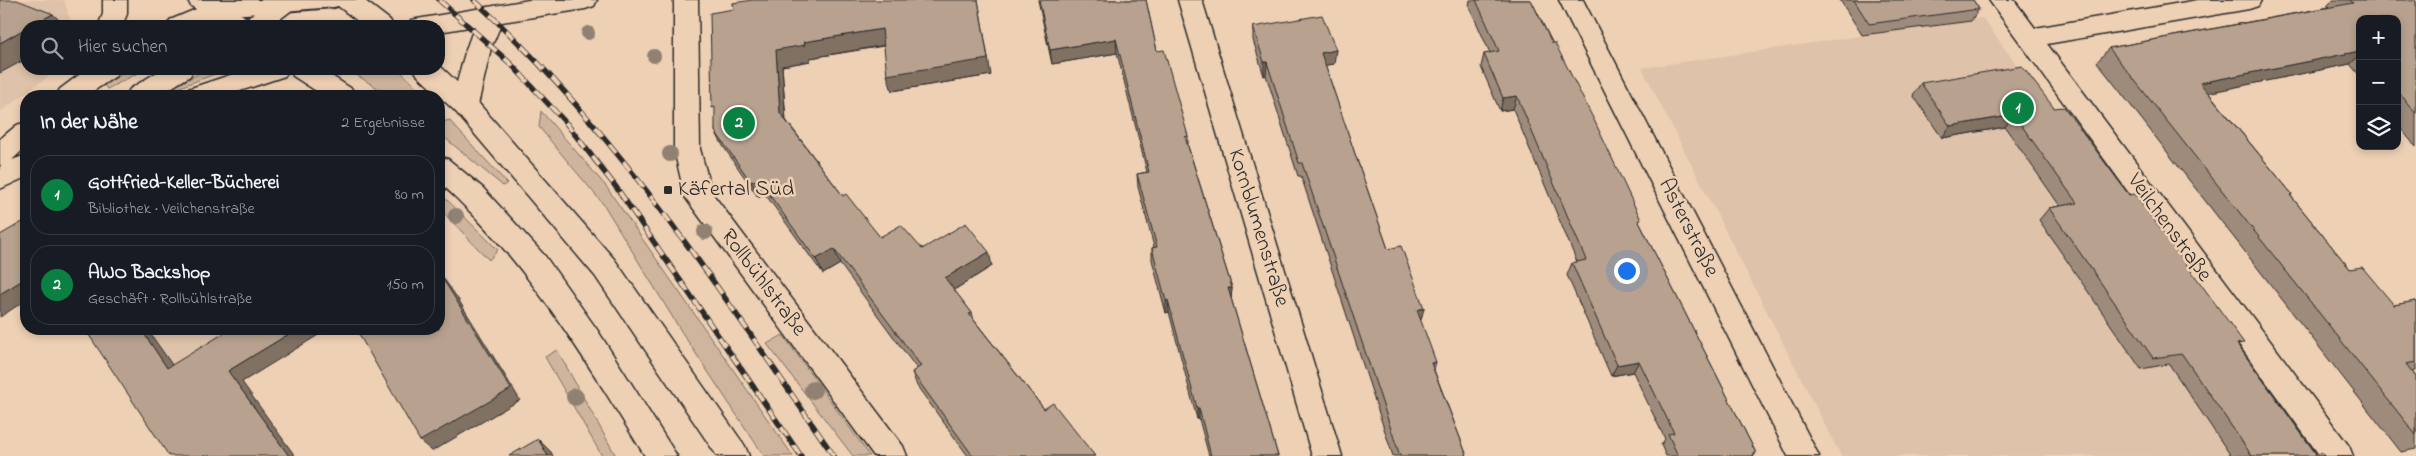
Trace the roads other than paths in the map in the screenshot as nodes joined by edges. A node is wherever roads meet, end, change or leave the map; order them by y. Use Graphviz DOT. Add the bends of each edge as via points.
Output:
graph roads {
  1 [pos="115,0"];
  2 [pos="241,0"];
  3 [pos="334,0"];
  4 [pos="347,0"];
  5 [pos="585,0"];
  6 [pos="686,0"];
  7 [pos="1190,0"];
  8 [pos="1571,0"];
  9 [pos="2001,0"];
  10 [pos="2249,0"];
  11 [pos="286,2"];
  12 [pos="207,5"];
  13 [pos="492,16"];
  14 [pos="112,20"];
  15 [pos="187,20"];
  16 [pos="231,20"];
  17 [pos="262,20"];
  18 [pos="373,20"];
  19 [pos="445,23"];
  20 [pos="2030,38"];
  21 [pos="171,75"];
  22 [pos="258,75"];
  23 [pos="311,75"];
  24 [pos="434,75"];
  25 [pos="148,90"];
  26 [pos="214,90"];
  27 [pos="334,90"];
  28 [pos="465,104"];
  29 [pos="20,137"];
  30 [pos="0,154"];
  31 [pos="20,167"];
  32 [pos="445,171"];
  33 [pos="0,178"];
  34 [pos="662,456"];
  35 [pos="734,456"];
  36 [pos="892,456"];
  37 [pos="1327,456"];
  38 [pos="1804,456"];
  39 [pos="2338,456"];
  1 -- 14 [label="street"];
  2 -- 12 [label="street"];
  3 -- 11 [label="lane"];
  4 -- 18 [label="street"];
  5 -- 13 [label="street"];
  6 -- 36 [label="street, Rollbühlstraße" via="687,149 699,196"];
  7 -- 37 [label="street, Kornblumenstraße"];
  8 -- 38 [label="street, Asterstraße"];
  9 -- 20 [label="street, Veilchenstraße"];
  10 -- 20 [label="street"];
  11 -- 12 [label="lane"];
  11 -- 17 [label="street"];
  12 -- 15 [label="street"];
  12 -- 16 [label="street"];
  13 -- 19 [label="street"];
  13 -- 28 [label="street" via="474,58"];
  20 -- 39 [label="street, Veilchenstraße"];
  21 -- 25 [label="street"];
  22 -- 26 [label="street"];
  23 -- 27 [label="street"];
  24 -- 28 [label="street"];
  28 -- 35 [label="street" via="605,268"];
  29 -- 30 [label="street"];
  31 -- 33 [label="street"];
  32 -- 34 [label="street" via="465,186 528,255 589,341"];
}
